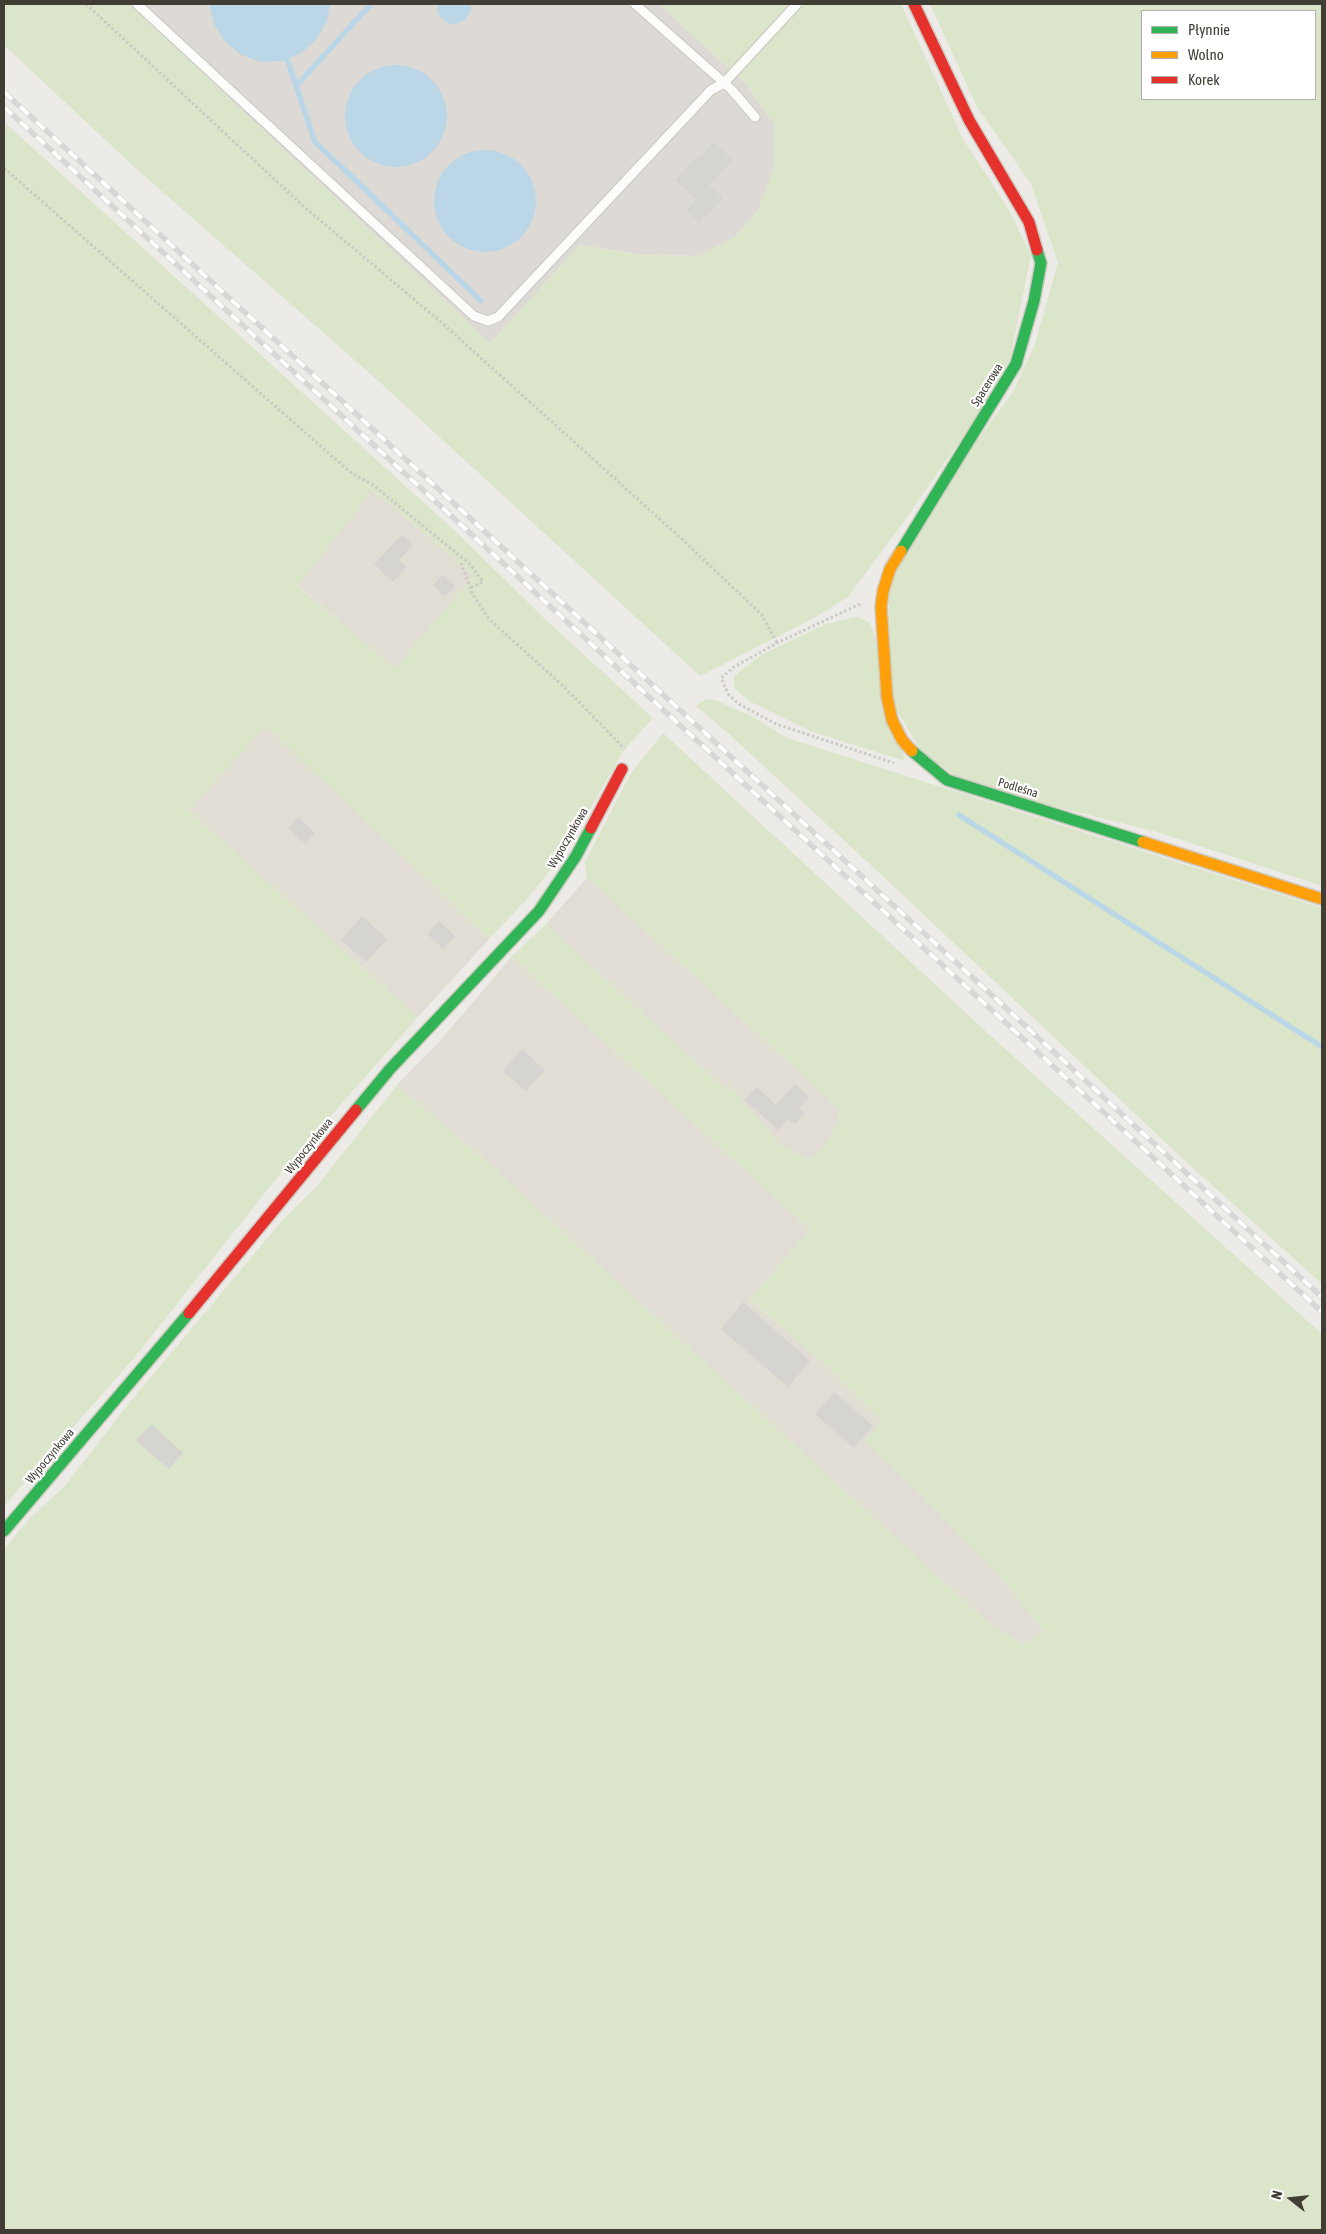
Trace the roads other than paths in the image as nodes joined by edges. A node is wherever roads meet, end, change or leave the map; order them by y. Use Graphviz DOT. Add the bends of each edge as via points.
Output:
graph roads {
  1 [pos="635,4"];
  2 [pos="797,4"];
  3 [pos="914,4"];
  4 [pos="140,5"];
  5 [pos="724,83"];
  6 [pos="755,117"];
  7 [pos="622,769"];
  8 [pos="947,780"];
  9 [pos="1322,899"];
  10 [pos="4,1531"];
  1 -- 5 [label="lane"];
  2 -- 5 [label="lane"];
  3 -- 8 [label="street, Spacerowa" via="970,120 1029,222 1040,262 1034,301 1016,364 890,569 883,591 887,697 892,720 902,740"];
  4 -- 5 [label="lane" via="474,316 488,321 498,317 711,90"];
  5 -- 6 [label="lane"];
  7 -- 10 [label="street, Wypoczynkowa" via="576,856 539,911 390,1069"];
  8 -- 9 [label="street, Podleśna"];
}
